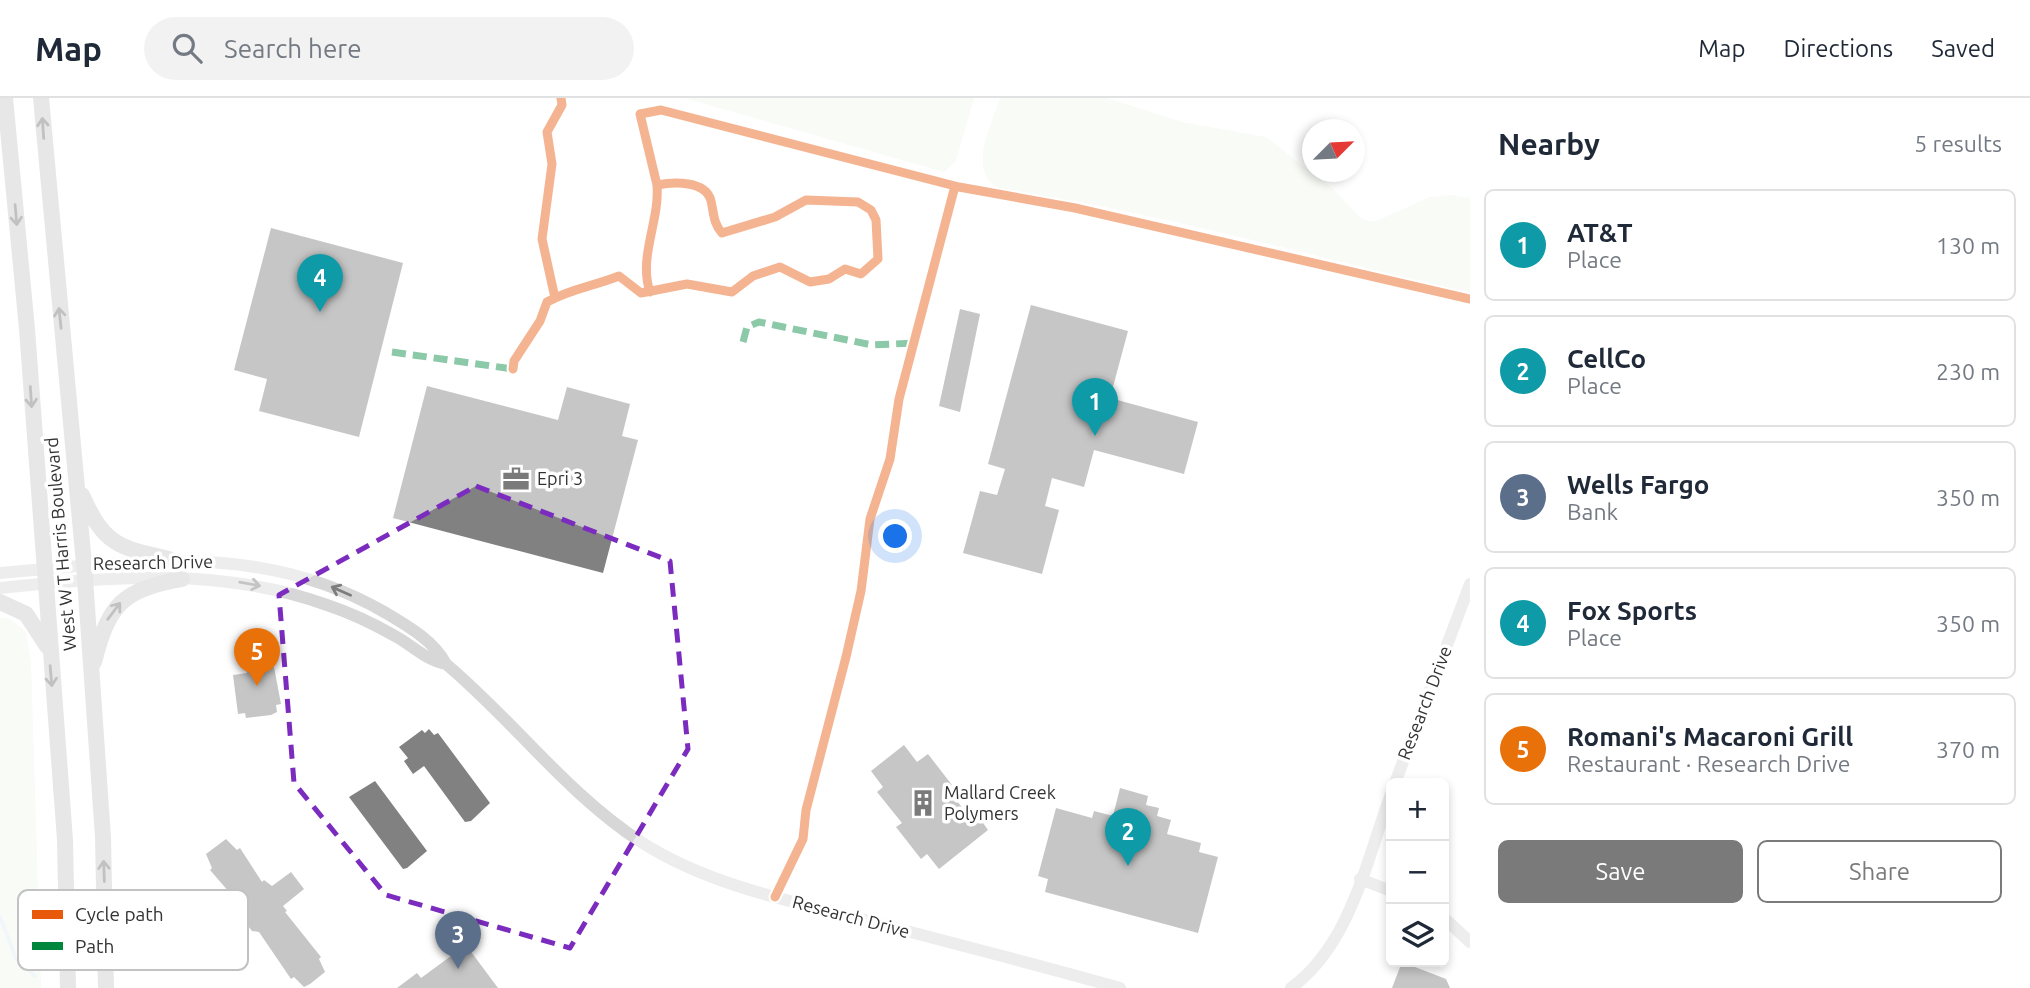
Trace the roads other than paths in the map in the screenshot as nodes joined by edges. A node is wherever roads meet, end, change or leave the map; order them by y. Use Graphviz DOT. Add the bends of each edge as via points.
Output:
graph roads {
  1 [pos="5,98"];
  2 [pos="41,98"];
  3 [pos="76,481"];
  4 [pos="169,559"];
  5 [pos="84,564"];
  6 [pos="0,573"];
  7 [pos="45,576"];
  8 [pos="182,579"];
  9 [pos="85,581"];
  10 [pos="1470,584"];
  11 [pos="0,588"];
  12 [pos="0,602"];
  13 [pos="48,650"];
  14 [pos="446,664"];
  15 [pos="91,675"];
  16 [pos="1397,778"];
  17 [pos="1386,808"];
  18 [pos="1360,879"];
  19 [pos="1386,889"];
  20 [pos="66,890"];
  21 [pos="104,890"];
  22 [pos="1449,923"];
  23 [pos="1470,942"];
  24 [pos="68,970"];
  25 [pos="106,970"];
  26 [pos="68,988"];
  27 [pos="106,988"];
  28 [pos="1120,988"];
  29 [pos="1290,988"];
  1 -- 7 [label="main road, West W T Harris Boulevard, one-way"];
  3 -- 2 [label="main road, West W T Harris Boulevard, one-way"];
  3 -- 4 [label="main road" via="105,537 125,548"];
  3 -- 5 [label="main road, West W T Harris Boulevard"];
  4 -- 5 [label="street, Research Drive"];
  14 -- 4 [label="street, Research Drive, one-way" via="435,647 405,625 335,588 267,567"];
  5 -- 7 [label="street, Research Drive"];
  5 -- 9 [label="main road, West W T Harris Boulevard"];
  6 -- 7 [label="street"];
  7 -- 9 [label="street, Research Drive"];
  7 -- 11 [label="street"];
  7 -- 13 [label="main road, West W T Harris Boulevard"];
  8 -- 9 [label="street, Research Drive" via="149,576"];
  8 -- 14 [label="street, Research Drive, one-way" via="240,582 300,595 368,622"];
  15 -- 8 [label="main road, one-way" via="101,634 116,606 136,590"];
  9 -- 15 [label="main road, West W T Harris Boulevard"];
  10 -- 16 [label="street, Research Drive"];
  12 -- 13 [label="main road" via="26,614"];
  13 -- 20 [label="main road, West W T Harris Boulevard, one-way"];
  14 -- 28 [label="street, Research Drive" via="583,799 633,837 677,862 730,884"];
  21 -- 15 [label="main road, West W T Harris Boulevard, one-way"];
  17 -- 18 [label="street"];
  18 -- 19 [label="street"];
  18 -- 29 [label="street" via="1331,947 1320,963"];
  22 -- 23 [label="street"];
  24 -- 26 [label="main road, West W T Harris Boulevard, one-way"];
  27 -- 25 [label="main road, West W T Harris Boulevard, one-way"];
}
